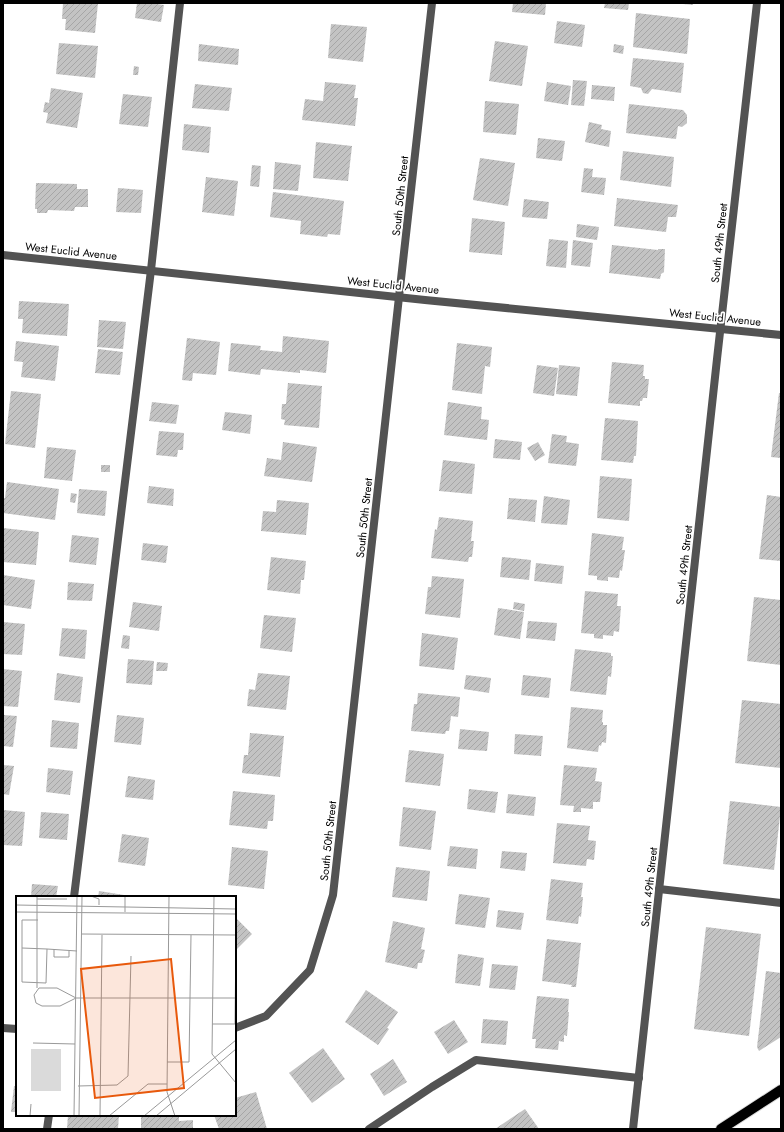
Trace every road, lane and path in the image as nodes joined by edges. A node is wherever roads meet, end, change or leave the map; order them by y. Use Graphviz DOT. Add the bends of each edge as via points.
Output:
graph roads {
  1 [pos="180,3"];
  2 [pos="432,3"];
  3 [pos="757,3"];
  4 [pos="3,255"];
  5 [pos="151,270"];
  6 [pos="399,297"];
  7 [pos="721,329"];
  8 [pos="781,335"];
  9 [pos="659,889"];
  10 [pos="74,896"];
  11 [pos="781,903"];
  12 [pos="3,1028"];
  13 [pos="236,1028"];
  14 [pos="16,1029"];
  15 [pos="639,1078"];
  16 [pos="781,1090"];
  17 [pos="49,1116"];
  18 [pos="48,1129"];
  19 [pos="369,1129"];
  20 [pos="633,1129"];
  21 [pos="721,1129"];
  1 -- 5 [label="street"];
  2 -- 6 [label="street, South 50th Street"];
  3 -- 7 [label="street, South 49th Street"];
  4 -- 5 [label="street, West Euclid Avenue"];
  5 -- 6 [label="street, West Euclid Avenue"];
  5 -- 10 [label="street"];
  6 -- 7 [label="street, West Euclid Avenue"];
  6 -- 13 [label="street, South 50th Street" via="334,895 310,970 266,1016"];
  7 -- 8 [label="street, West Euclid Avenue"];
  7 -- 9 [label="street, South 49th Street"];
  9 -- 11 [label="street"];
  9 -- 15 [label="street, South 49th Street"];
  12 -- 14 [label="street"];
  15 -- 19 [label="street" via="476,1060"];
  15 -- 20 [label="street, South 49th Street"];
  16 -- 21 [label="main road"];
  17 -- 18 [label="street"];
}
